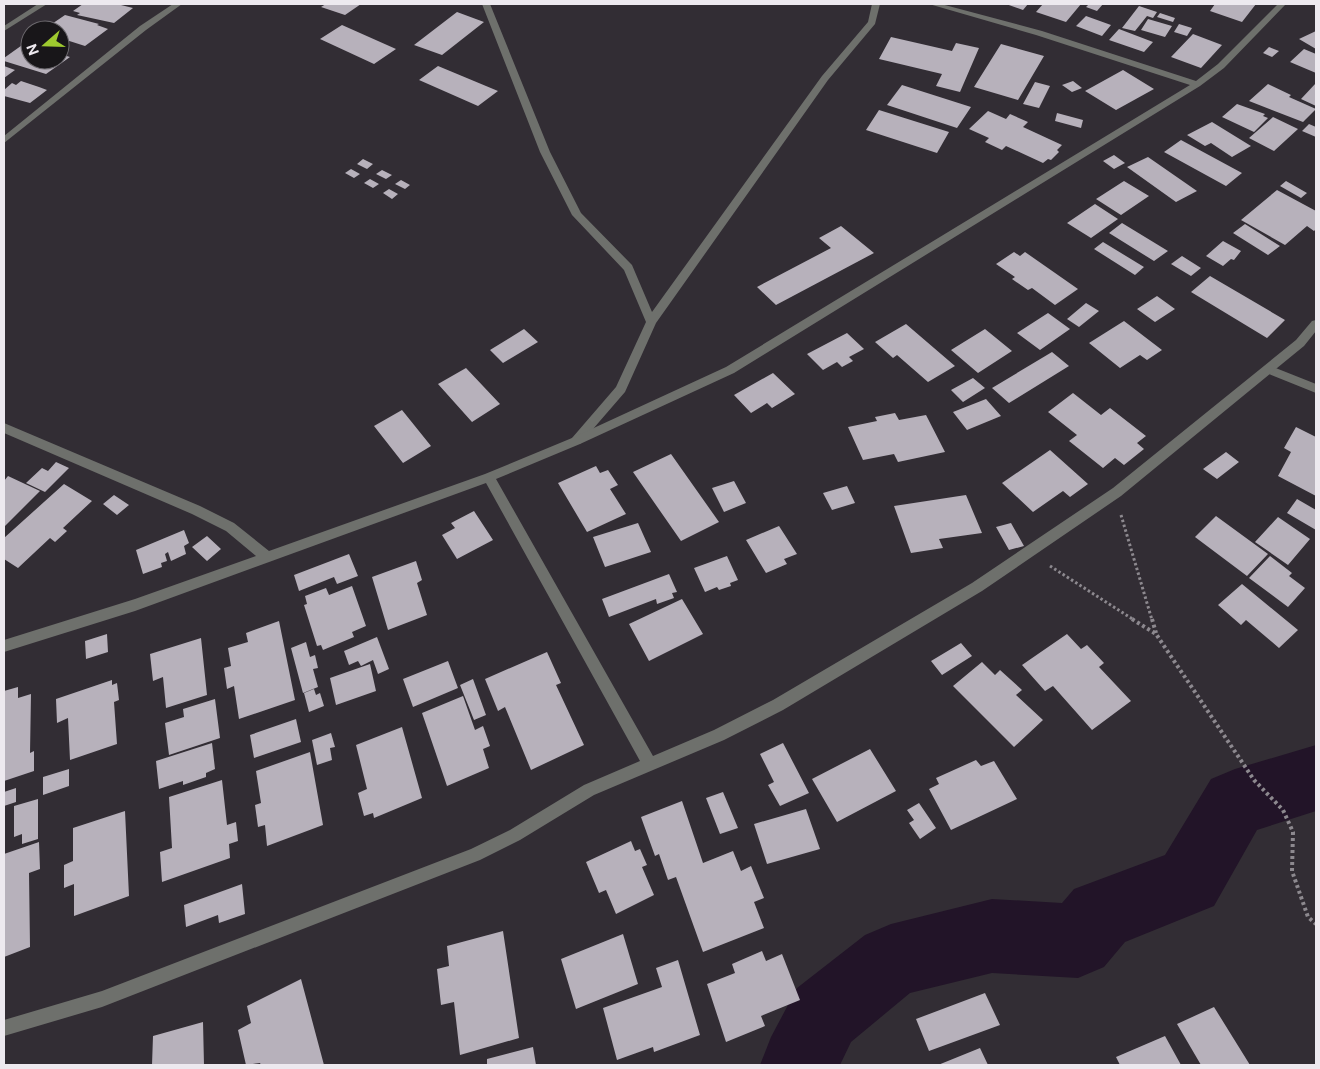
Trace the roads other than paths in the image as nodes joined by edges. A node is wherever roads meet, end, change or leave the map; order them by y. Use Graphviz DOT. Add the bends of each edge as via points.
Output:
graph roads {
  1 [pos="43,4"];
  2 [pos="178,4"];
  3 [pos="486,4"];
  4 [pos="876,4"];
  5 [pos="933,4"];
  6 [pos="1282,4"];
  7 [pos="4,29"];
  8 [pos="1197,84"];
  9 [pos="4,140"];
  10 [pos="651,322"];
  11 [pos="1316,324"];
  12 [pos="1268,369"];
  13 [pos="1316,389"];
  14 [pos="4,428"];
  15 [pos="576,441"];
  16 [pos="489,477"];
  17 [pos="267,557"];
  18 [pos="4,646"];
  19 [pos="649,763"];
  20 [pos="4,1028"];
  1 -- 7 [label="street"];
  2 -- 9 [label="street" via="143,28"];
  3 -- 10 [label="street" via="545,152 577,215 628,268"];
  4 -- 10 [label="street" via="872,22 825,78"];
  5 -- 8 [label="street"];
  6 -- 8 [label="street" via="1221,66"];
  8 -- 15 [label="street" via="730,370"];
  10 -- 15 [label="street" via="621,389"];
  11 -- 12 [label="street" via="1300,343"];
  12 -- 13 [label="street"];
  12 -- 19 [label="street" via="1118,492 1028,554 932,615 778,705 719,735"];
  14 -- 17 [label="street" via="196,510 230,527"];
  15 -- 16 [label="street"];
  16 -- 17 [label="street"];
  16 -- 19 [label="street"];
  17 -- 18 [label="street" via="135,605"];
  19 -- 20 [label="street" via="589,790 516,835 475,855 102,1000"];
}
